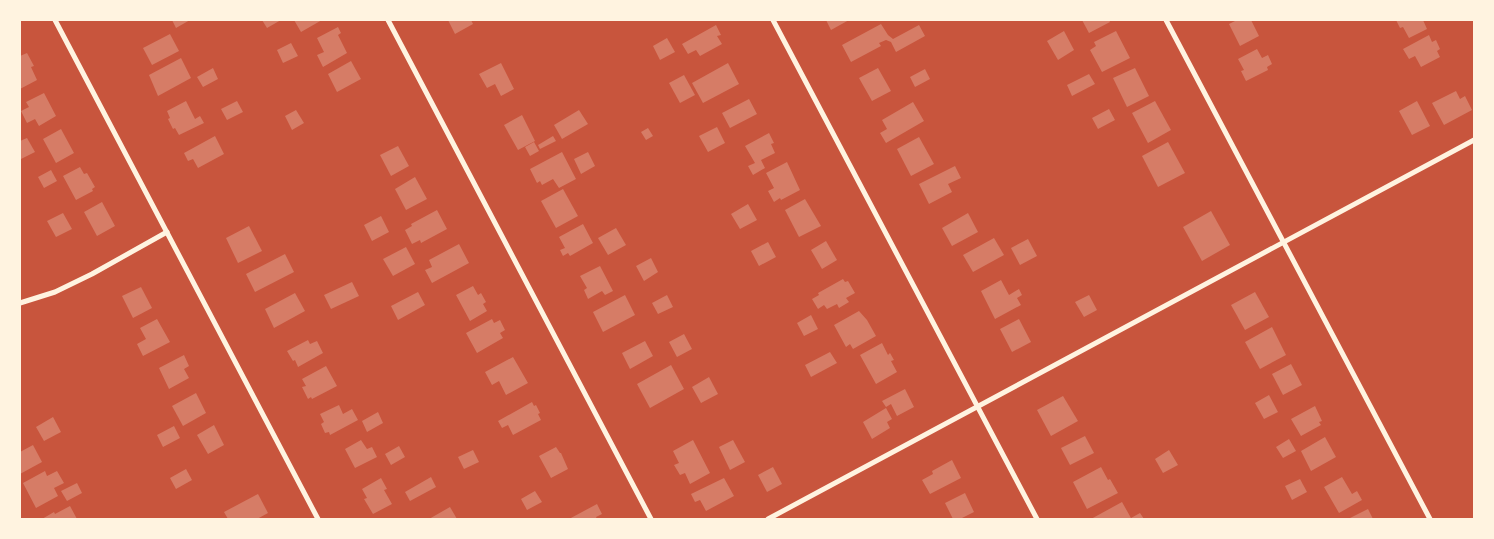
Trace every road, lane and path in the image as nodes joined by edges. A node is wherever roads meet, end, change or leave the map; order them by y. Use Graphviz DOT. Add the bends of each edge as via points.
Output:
graph roads {
  1 [pos="55,20"];
  2 [pos="388,20"];
  3 [pos="773,20"];
  4 [pos="1166,20"];
  5 [pos="1474,140"];
  6 [pos="167,232"];
  7 [pos="1284,241"];
  8 [pos="20,303"];
  9 [pos="977,406"];
  10 [pos="318,519"];
  11 [pos="651,519"];
  12 [pos="768,519"];
  13 [pos="1037,519"];
  14 [pos="1430,519"];
  1 -- 6 [label="street"];
  2 -- 11 [label="street"];
  3 -- 9 [label="street"];
  4 -- 7 [label="street"];
  5 -- 7 [label="street"];
  6 -- 8 [label="street" via="55,292"];
  6 -- 10 [label="street"];
  7 -- 9 [label="street"];
  7 -- 14 [label="street"];
  9 -- 12 [label="street"];
  9 -- 13 [label="street"];
}
